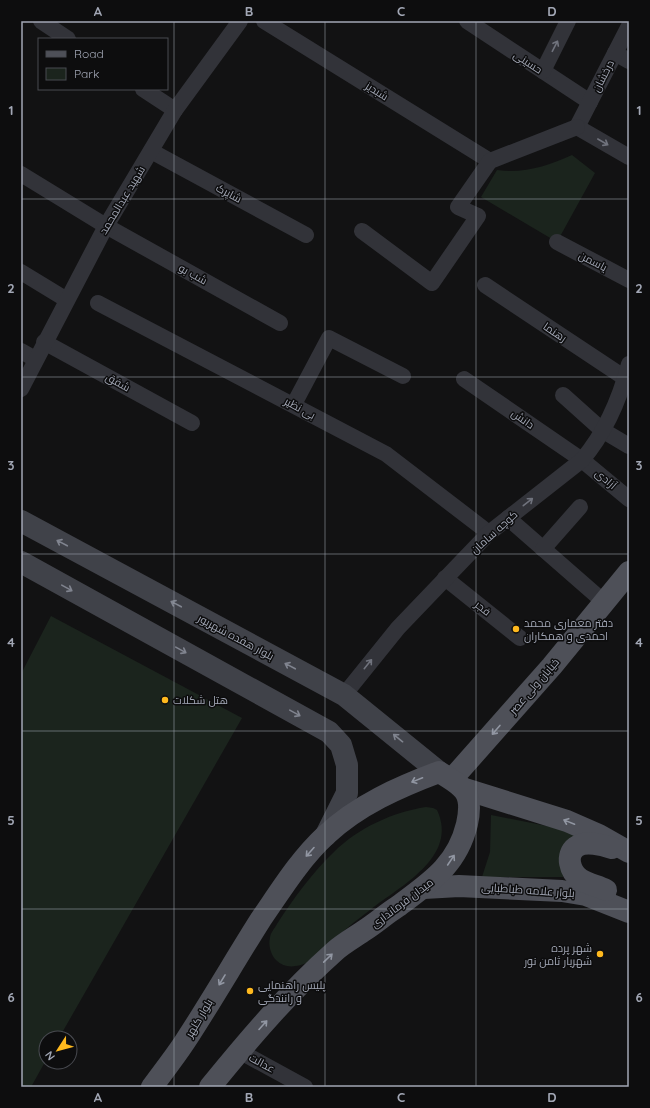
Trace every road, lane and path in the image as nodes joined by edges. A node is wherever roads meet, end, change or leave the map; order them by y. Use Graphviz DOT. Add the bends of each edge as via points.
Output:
graph roads {
  1 [pos="41,21"];
  2 [pos="240,21"];
  3 [pos="264,21"];
  4 [pos="467,21"];
  5 [pos="568,21"];
  6 [pos="629,26"];
  7 [pos="66,38"];
  8 [pos="615,53"];
  9 [pos="629,61"];
  10 [pos="543,71"];
  11 [pos="145,90"];
  12 [pos="590,102"];
  13 [pos="175,110"];
  14 [pos="577,127"];
  15 [pos="151,151"];
  16 [pos="629,157"];
  17 [pos="490,161"];
  18 [pos="21,174"];
  19 [pos="106,226"];
  20 [pos="362,231"];
  21 [pos="306,234"];
  22 [pos="557,242"];
  23 [pos="21,272"];
  24 [pos="629,280"];
  25 [pos="485,285"];
  26 [pos="66,300"];
  27 [pos="98,303"];
  28 [pos="280,323"];
  29 [pos="44,342"];
  30 [pos="21,351"];
  31 [pos="35,360"];
  32 [pos="627,371"];
  33 [pos="403,376"];
  34 [pos="464,379"];
  35 [pos="21,389"];
  36 [pos="563,395"];
  37 [pos="294,404"];
  38 [pos="192,423"];
  39 [pos="602,430"];
  40 [pos="629,446"];
  41 [pos="582,460"];
  42 [pos="629,500"];
  43 [pos="580,508"];
  44 [pos="508,518"];
  45 [pos="21,521"];
  46 [pos="489,533"];
  47 [pos="543,549"];
  48 [pos="21,562"];
  49 [pos="629,572"];
  50 [pos="445,578"];
  51 [pos="604,602"];
  52 [pos="520,638"];
  53 [pos="344,695"];
  54 [pos="452,780"];
  55 [pos="326,835"];
  56 [pos="629,852"];
  57 [pos="424,888"];
  58 [pos="629,904"];
  59 [pos="629,912"];
  60 [pos="239,1051"];
  61 [pos="152,1087"];
  62 [pos="210,1087"];
  63 [pos="305,1087"];
  1 -- 7 [label="street"];
  2 -- 13 [label="street, شهید عبدالمحمد"];
  3 -- 17 [label="street, شبدیز"];
  4 -- 10 [label="street, حسینی"];
  10 -- 5 [label="street, one-way"];
  6 -- 8 [label="street, درخشان"];
  8 -- 9 [label="street"];
  8 -- 12 [label="street, درخشان"];
  10 -- 12 [label="street, حسینی"];
  11 -- 13 [label="street"];
  12 -- 14 [label="street, درخشان"];
  13 -- 15 [label="street, شهید عبدالمحمد"];
  14 -- 16 [label="street, one-way"];
  14 -- 17 [label="street"];
  15 -- 19 [label="street, شهید عبدالمحمد"];
  15 -- 21 [label="street, شاپرک"];
  17 -- 20 [label="street" via="458,207 478,216 432,283"];
  18 -- 19 [label="street, شب بو"];
  19 -- 26 [label="street, شهید عبدالمحمد"];
  19 -- 28 [label="street, شب بو"];
  22 -- 24 [label="street, یاسمن"];
  23 -- 26 [label="street"];
  25 -- 32 [label="street, رهنما"];
  26 -- 29 [label="street, شهید عبدالمحمد"];
  27 -- 37 [label="street, بی نظیر"];
  29 -- 31 [label="street, شهید عبدالمحمد"];
  29 -- 38 [label="street, شفق"];
  30 -- 31 [label="street"];
  31 -- 35 [label="street, شهید عبدالمحمد"];
  32 -- 39 [label="street, کوچه سامان"];
  33 -- 37 [label="street" via="329,338"];
  34 -- 41 [label="street, دانش"];
  36 -- 39 [label="street"];
  37 -- 46 [label="street, بی نظیر" via="386,454"];
  39 -- 40 [label="street"];
  39 -- 41 [label="street, کوچه سامان" via="595,445"];
  41 -- 42 [label="street, آزادی"];
  44 -- 41 [label="street, کوچه سامان, one-way"];
  43 -- 47 [label="street"];
  44 -- 46 [label="street, کوچه سامان"];
  44 -- 47 [label="street"];
  53 -- 45 [label="main road, بلوار هفده شهریور, one-way"];
  46 -- 50 [label="street, کوچه سامان"];
  47 -- 51 [label="street"];
  48 -- 55 [label="main road, one-way" via="329,732 342,745 347,765 347,793"];
  49 -- 51 [label="main road, خیابان ولی عصر"];
  50 -- 52 [label="street, فجر"];
  53 -- 50 [label="street, کوچه سامان, one-way" via="398,628"];
  51 -- 54 [label="main road, خیابان ولی عصر, one-way" via="552,666"];
  54 -- 53 [label="main road, بلوار هفده شهریور, one-way"];
  54 -- 55 [label="main road, one-way" via="397,788 350,816"];
  56 -- 54 [label="main road, one-way" via="567,821"];
  57 -- 54 [label="main road, میدان فرمانداری, one-way" via="447,865 465,832 469,802"];
  55 -- 61 [label="main road, بلوار کلهر, one-way" via="304,860 243,947 184,1043"];
  56 -- 58 [label="main road" via="587,843 576,846 570,856 570,868 579,878"];
  57 -- 59 [label="main road, بلوار علامه طباطبایی" via="459,886 562,891 586,895"];
  60 -- 57 [label="main road, میدان فرمانداری, one-way" via="336,950"];
  60 -- 62 [label="main road"];
  60 -- 63 [label="street, عدالت"];
}
